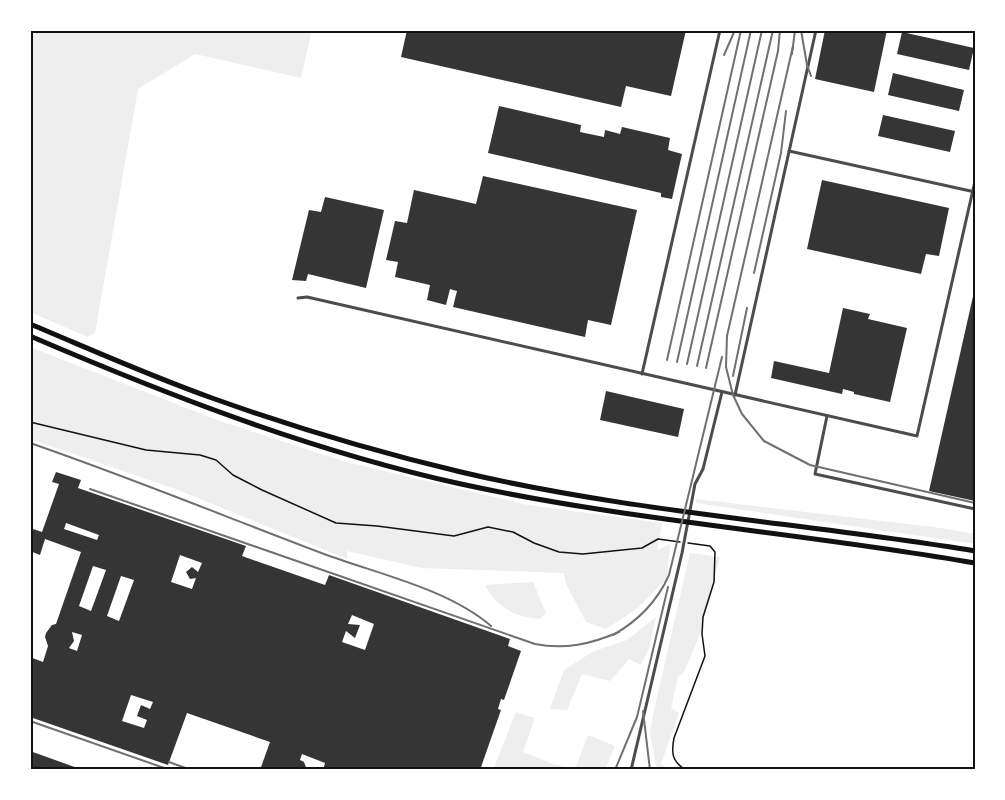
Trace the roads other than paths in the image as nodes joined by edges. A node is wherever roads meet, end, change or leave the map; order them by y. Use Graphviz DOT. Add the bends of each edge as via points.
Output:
graph roads {
  1 [pos="720,30"];
  2 [pos="816,30"];
  3 [pos="789,151"];
  4 [pos="975,181"];
  5 [pos="974,192"];
  6 [pos="298,298"];
  7 [pos="30,324"];
  8 [pos="30,336"];
  9 [pos="642,374"];
  10 [pos="722,392"];
  11 [pos="735,395"];
  12 [pos="826,416"];
  13 [pos="975,509"];
  14 [pos="975,551"];
  15 [pos="975,563"];
  16 [pos="631,770"];
  1 -- 9 [label="street"];
  2 -- 3 [label="street"];
  3 -- 5 [label="street"];
  3 -- 11 [label="street"];
  4 -- 5 [label="street"];
  5 -- 12 [label="street" via="917,436"];
  6 -- 9 [label="street"];
  7 -- 14 [label="highway" via="282,423 463,472 711,515"];
  8 -- 15 [label="highway" via="201,406 284,435 461,483 538,499"];
  9 -- 10 [label="street"];
  10 -- 11 [label="street"];
  10 -- 16 [label="street" via="703,469 695,484"];
  11 -- 12 [label="street"];
  12 -- 13 [label="street" via="815,474"];
}
